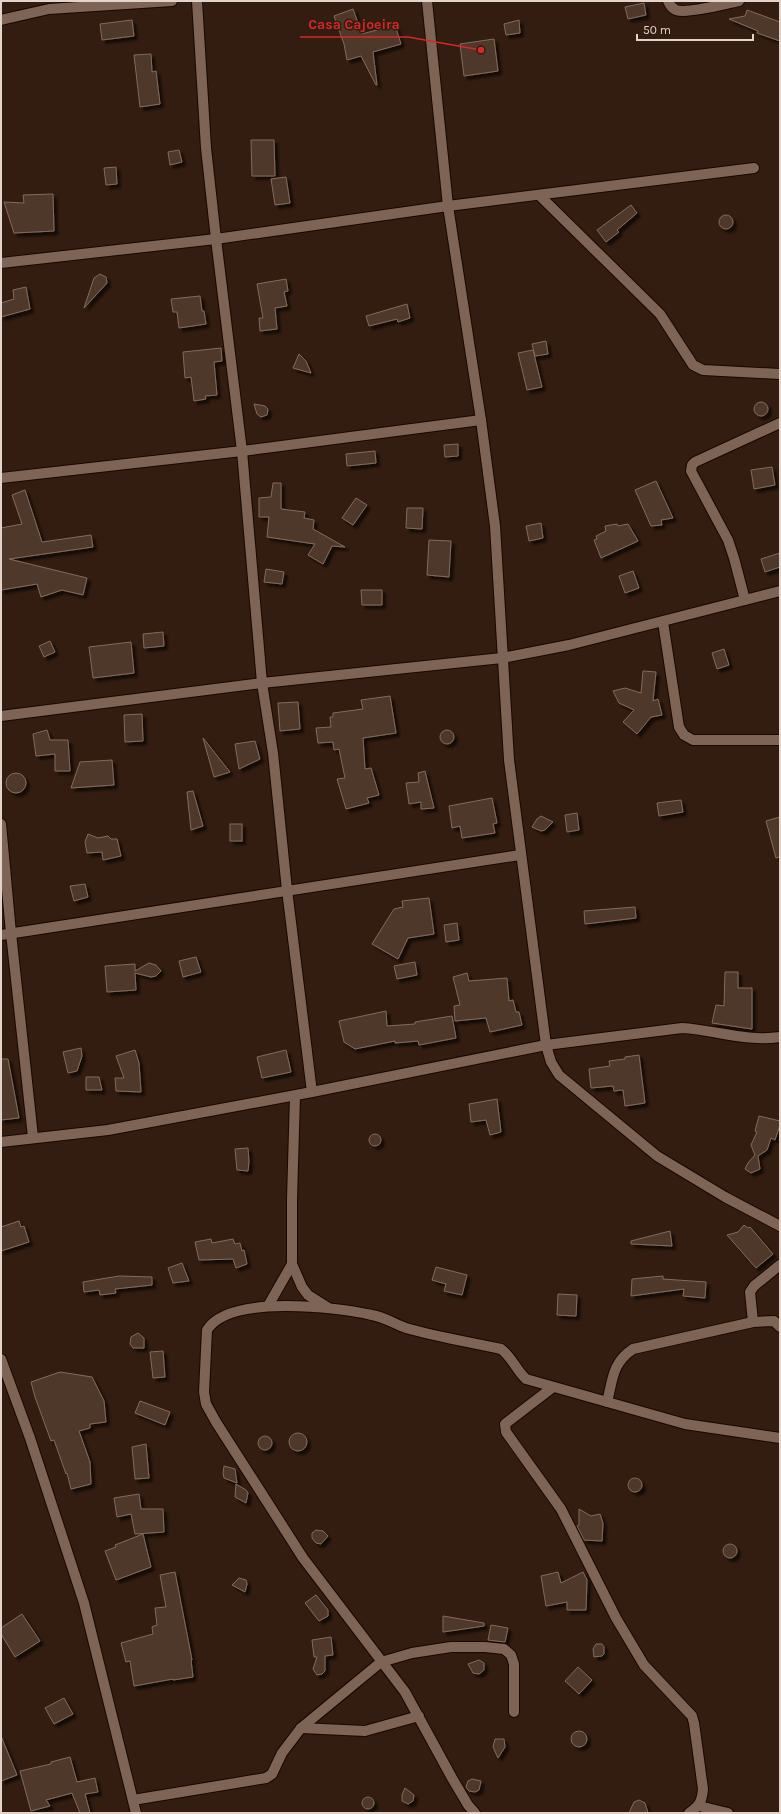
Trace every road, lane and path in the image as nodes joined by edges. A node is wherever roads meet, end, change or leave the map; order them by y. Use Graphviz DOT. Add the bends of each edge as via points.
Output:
graph roads {
  1 [pos="172,1"];
  2 [pos="197,1"];
  3 [pos="427,1"];
  4 [pos="668,1"];
  5 [pos="739,1"];
  6 [pos="1,20"];
  7 [pos="754,168"];
  8 [pos="539,195"];
  9 [pos="448,206"];
  10 [pos="216,239"];
  11 [pos="1,263"];
  12 [pos="780,374"];
  13 [pos="481,420"];
  14 [pos="780,424"];
  15 [pos="242,451"];
  16 [pos="1,478"];
  17 [pos="780,591"];
  18 [pos="745,600"];
  19 [pos="663,622"];
  20 [pos="502,658"];
  21 [pos="262,683"];
  22 [pos="1,716"];
  23 [pos="780,740"];
  24 [pos="1,824"];
  25 [pos="520,855"];
  26 [pos="287,890"];
  27 [pos="6,934"];
  28 [pos="780,1038"];
  29 [pos="546,1045"];
  30 [pos="312,1092"];
  31 [pos="295,1096"];
  32 [pos="33,1137"];
  33 [pos="1,1142"];
  34 [pos="780,1226"];
  35 [pos="292,1264"];
  36 [pos="780,1265"];
  37 [pos="268,1306"];
  38 [pos="327,1307"];
  39 [pos="753,1322"];
  40 [pos="780,1327"];
  41 [pos="1,1359"];
  42 [pos="553,1387"];
  43 [pos="607,1402"];
  44 [pos="780,1438"];
  45 [pos="381,1662"];
  46 [pos="514,1712"];
  47 [pos="419,1716"];
  48 [pos="301,1728"];
  49 [pos="133,1800"];
  50 [pos="699,1806"];
  51 [pos="136,1813"];
  52 [pos="475,1813"];
  53 [pos="689,1813"];
  54 [pos="728,1813"];
  1 -- 6 [label="street" via="49,9"];
  2 -- 10 [label="street" via="204,118"];
  3 -- 9 [label="street"];
  4 -- 5 [label="street" via="671,7 686,11"];
  7 -- 8 [label="street"];
  8 -- 9 [label="street"];
  8 -- 12 [label="street" via="660,314 698,368"];
  9 -- 10 [label="street"];
  9 -- 13 [label="street"];
  10 -- 11 [label="street"];
  10 -- 15 [label="street"];
  13 -- 15 [label="street"];
  13 -- 20 [label="street" via="495,526"];
  14 -- 18 [label="street" via="692,465 691,471 728,540"];
  15 -- 16 [label="street"];
  15 -- 21 [label="street"];
  17 -- 18 [label="street"];
  18 -- 19 [label="street"];
  19 -- 20 [label="street" via="570,645"];
  19 -- 23 [label="street" via="679,727 684,735 693,740"];
  20 -- 21 [label="street"];
  20 -- 25 [label="street" via="509,760"];
  21 -- 22 [label="street"];
  21 -- 26 [label="street" via="273,753"];
  24 -- 27 [label="street"];
  25 -- 26 [label="street"];
  25 -- 29 [label="street"];
  26 -- 27 [label="street"];
  26 -- 30 [label="street"];
  27 -- 32 [label="street"];
  28 -- 29 [label="street" via="746,1038 682,1028"];
  29 -- 30 [label="street"];
  29 -- 34 [label="street" via="551,1062 559,1075 657,1156"];
  30 -- 31 [label="street"];
  31 -- 32 [label="street" via="108,1130"];
  31 -- 35 [label="street"];
  32 -- 33 [label="street"];
  35 -- 37 [label="street"];
  35 -- 38 [label="street" via="308,1295"];
  36 -- 39 [label="street" via="750,1292"];
  37 -- 38 [label="street"];
  37 -- 45 [label="street" via="248,1308 218,1318 207,1330 204,1392 206,1404 303,1558"];
  38 -- 42 [label="street" via="374,1315 406,1328 501,1349 509,1355 518,1372 526,1379"];
  39 -- 40 [label="street" via="774,1321"];
  39 -- 43 [label="street" via="634,1349 623,1356 616,1366"];
  41 -- 49 [label="street" via="30,1438 84,1603"];
  42 -- 43 [label="street"];
  42 -- 50 [label="street" via="505,1424 506,1432 561,1509 616,1618 644,1665 692,1716 703,1789"];
  43 -- 44 [label="street" via="685,1424"];
  45 -- 46 [label="street" via="412,1653 451,1647 504,1649 511,1655 514,1664"];
  45 -- 47 [label="street" via="405,1692"];
  45 -- 48 [label="street"];
  47 -- 48 [label="street" via="365,1731"];
  47 -- 52 [label="street" via="456,1785"];
  48 -- 49 [label="street" via="282,1753 272,1774 266,1778"];
  49 -- 51 [label="street"];
  50 -- 53 [label="street"];
  50 -- 54 [label="street"];
}
